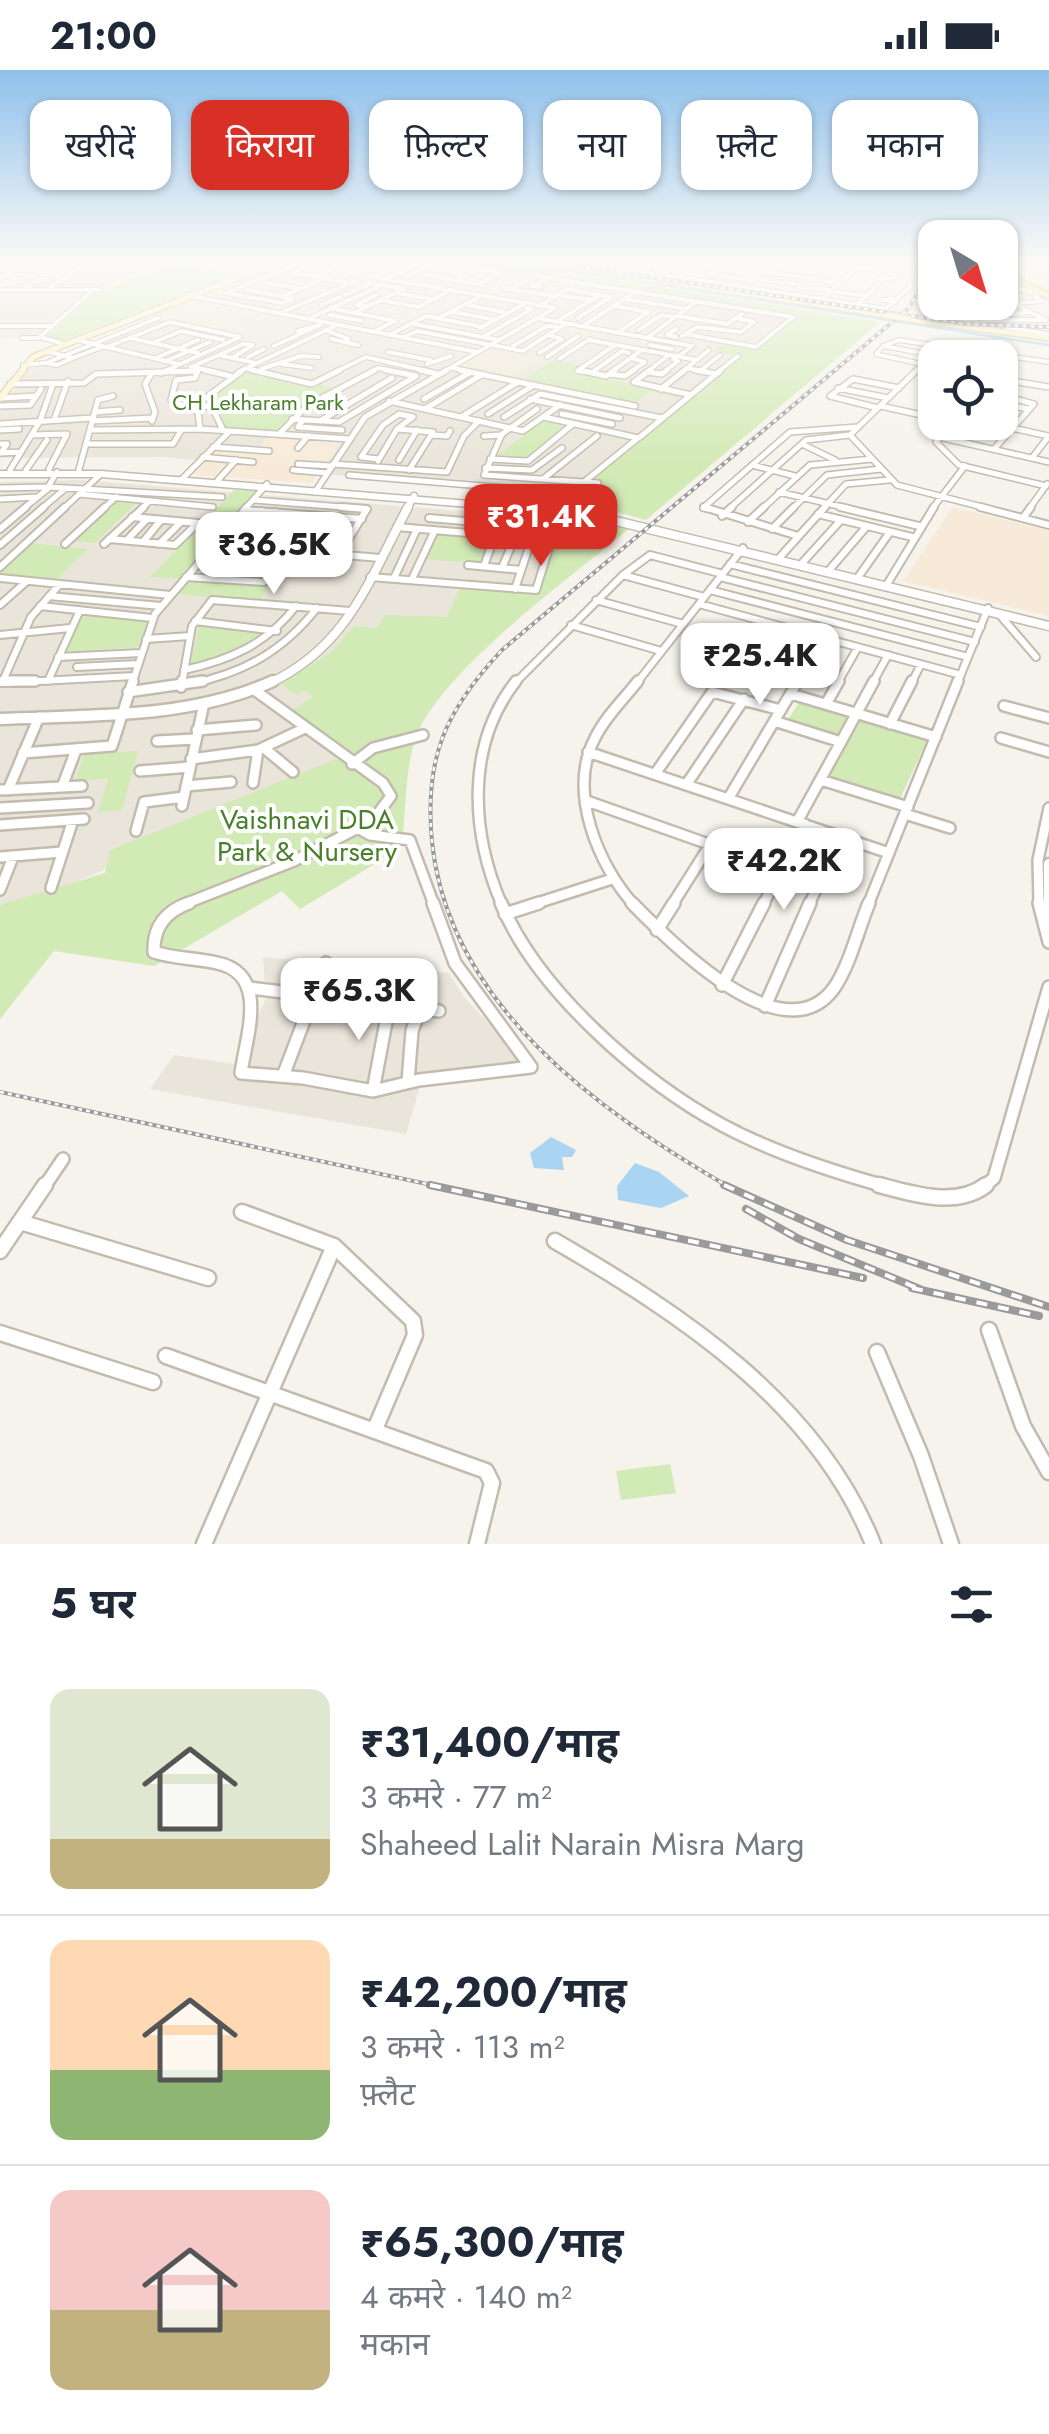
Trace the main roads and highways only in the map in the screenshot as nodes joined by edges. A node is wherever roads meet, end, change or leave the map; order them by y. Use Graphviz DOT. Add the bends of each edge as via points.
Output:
graph roads {
  1 [pos="97,332"];
  2 [pos="107,332"];
  3 [pos="1011,332"];
  4 [pos="1049,336"];
  5 [pos="61,346"];
  6 [pos="4,382"];
  7 [pos="0,398"];
  1 -- 5 [label="main road"];
  2 -- 5 [label="main road"];
  3 -- 4 [label="main road, bridge"];
  5 -- 6 [label="main road" via="25,362"];
  5 -- 6 [label="main road" via="20,360"];
  6 -- 7 [label="main road"];
}
